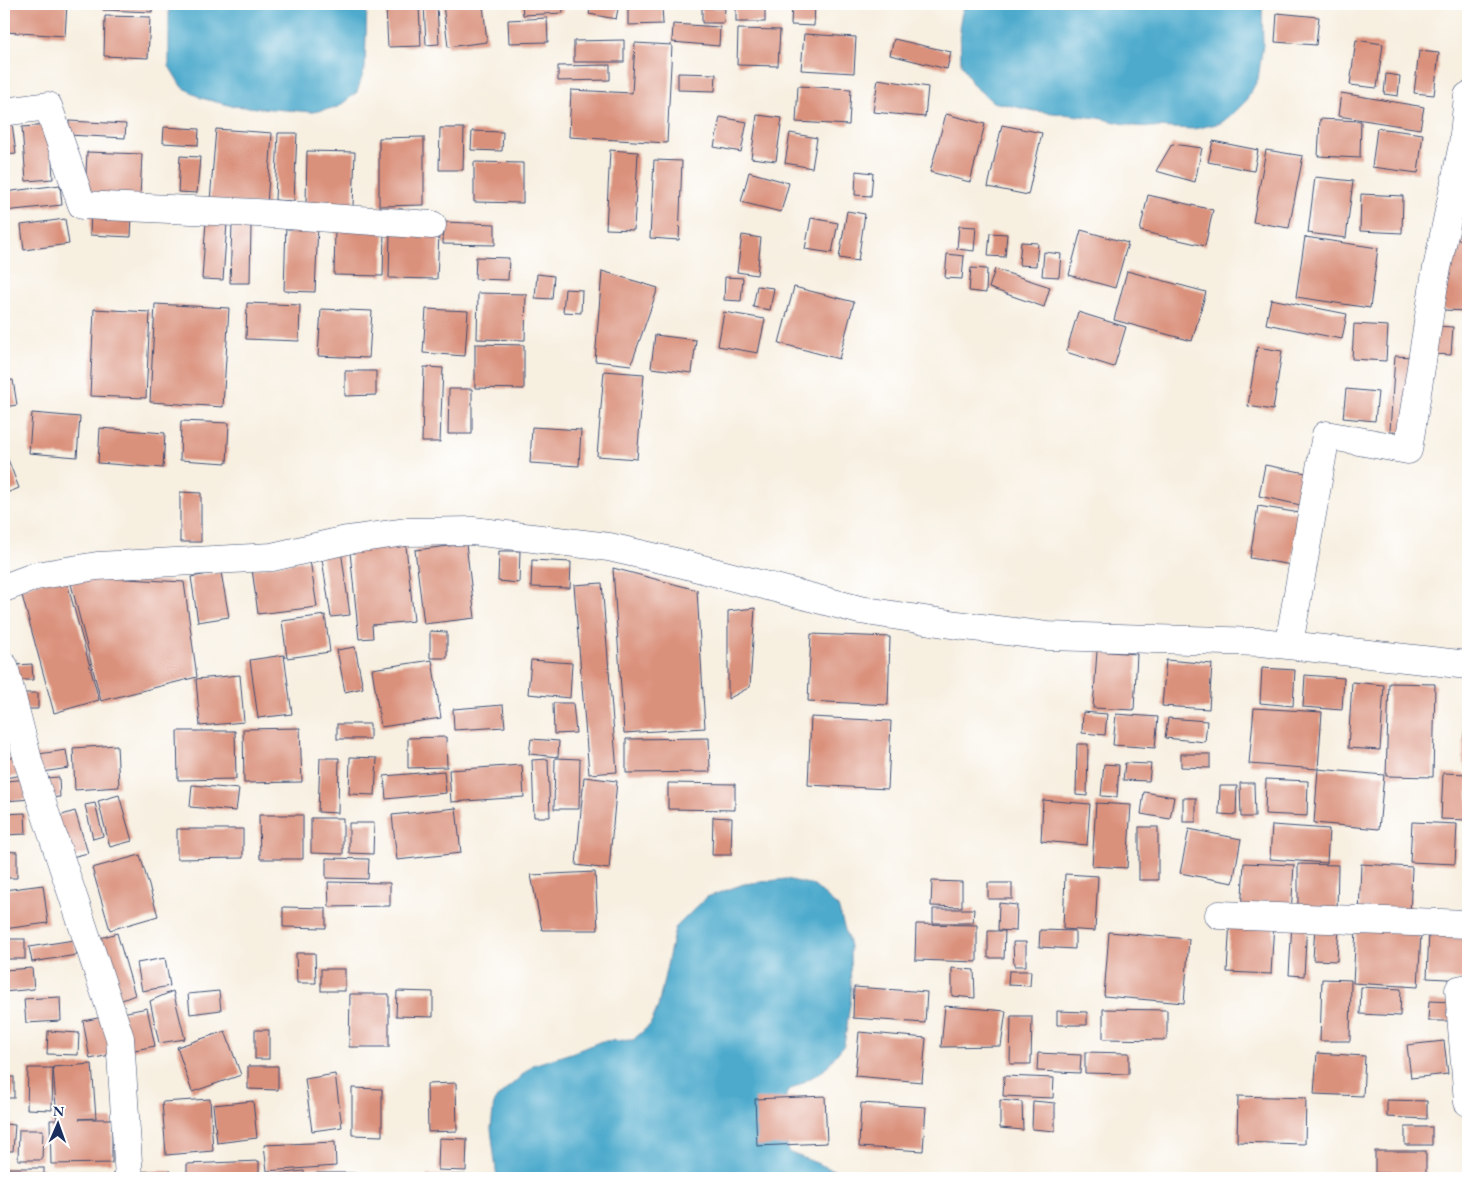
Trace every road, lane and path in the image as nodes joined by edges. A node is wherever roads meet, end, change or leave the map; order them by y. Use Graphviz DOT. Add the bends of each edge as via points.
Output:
graph roads {
  1 [pos="1468,96"];
  2 [pos="4,112"];
  3 [pos="432,225"];
  4 [pos="4,588"];
  5 [pos="1289,644"];
  6 [pos="4,666"];
  7 [pos="1468,666"];
  8 [pos="1219,914"];
  9 [pos="1468,924"];
  10 [pos="1468,988"];
  11 [pos="1468,1102"];
  12 [pos="129,1178"];
  1 -- 5 [label="street" via="1463,144 1435,278 1408,450 1326,435"];
  2 -- 3 [label="street" via="48,106 82,205"];
  4 -- 5 [label="street" via="36,576 96,566 272,557 347,540 406,532 473,531 609,547 860,610 957,625 1047,636"];
  5 -- 7 [label="street"];
  6 -- 12 [label="street" via="29,764 120,1038"];
  8 -- 9 [label="street"];
  10 -- 11 [label="street" via="1458,990"];
}
